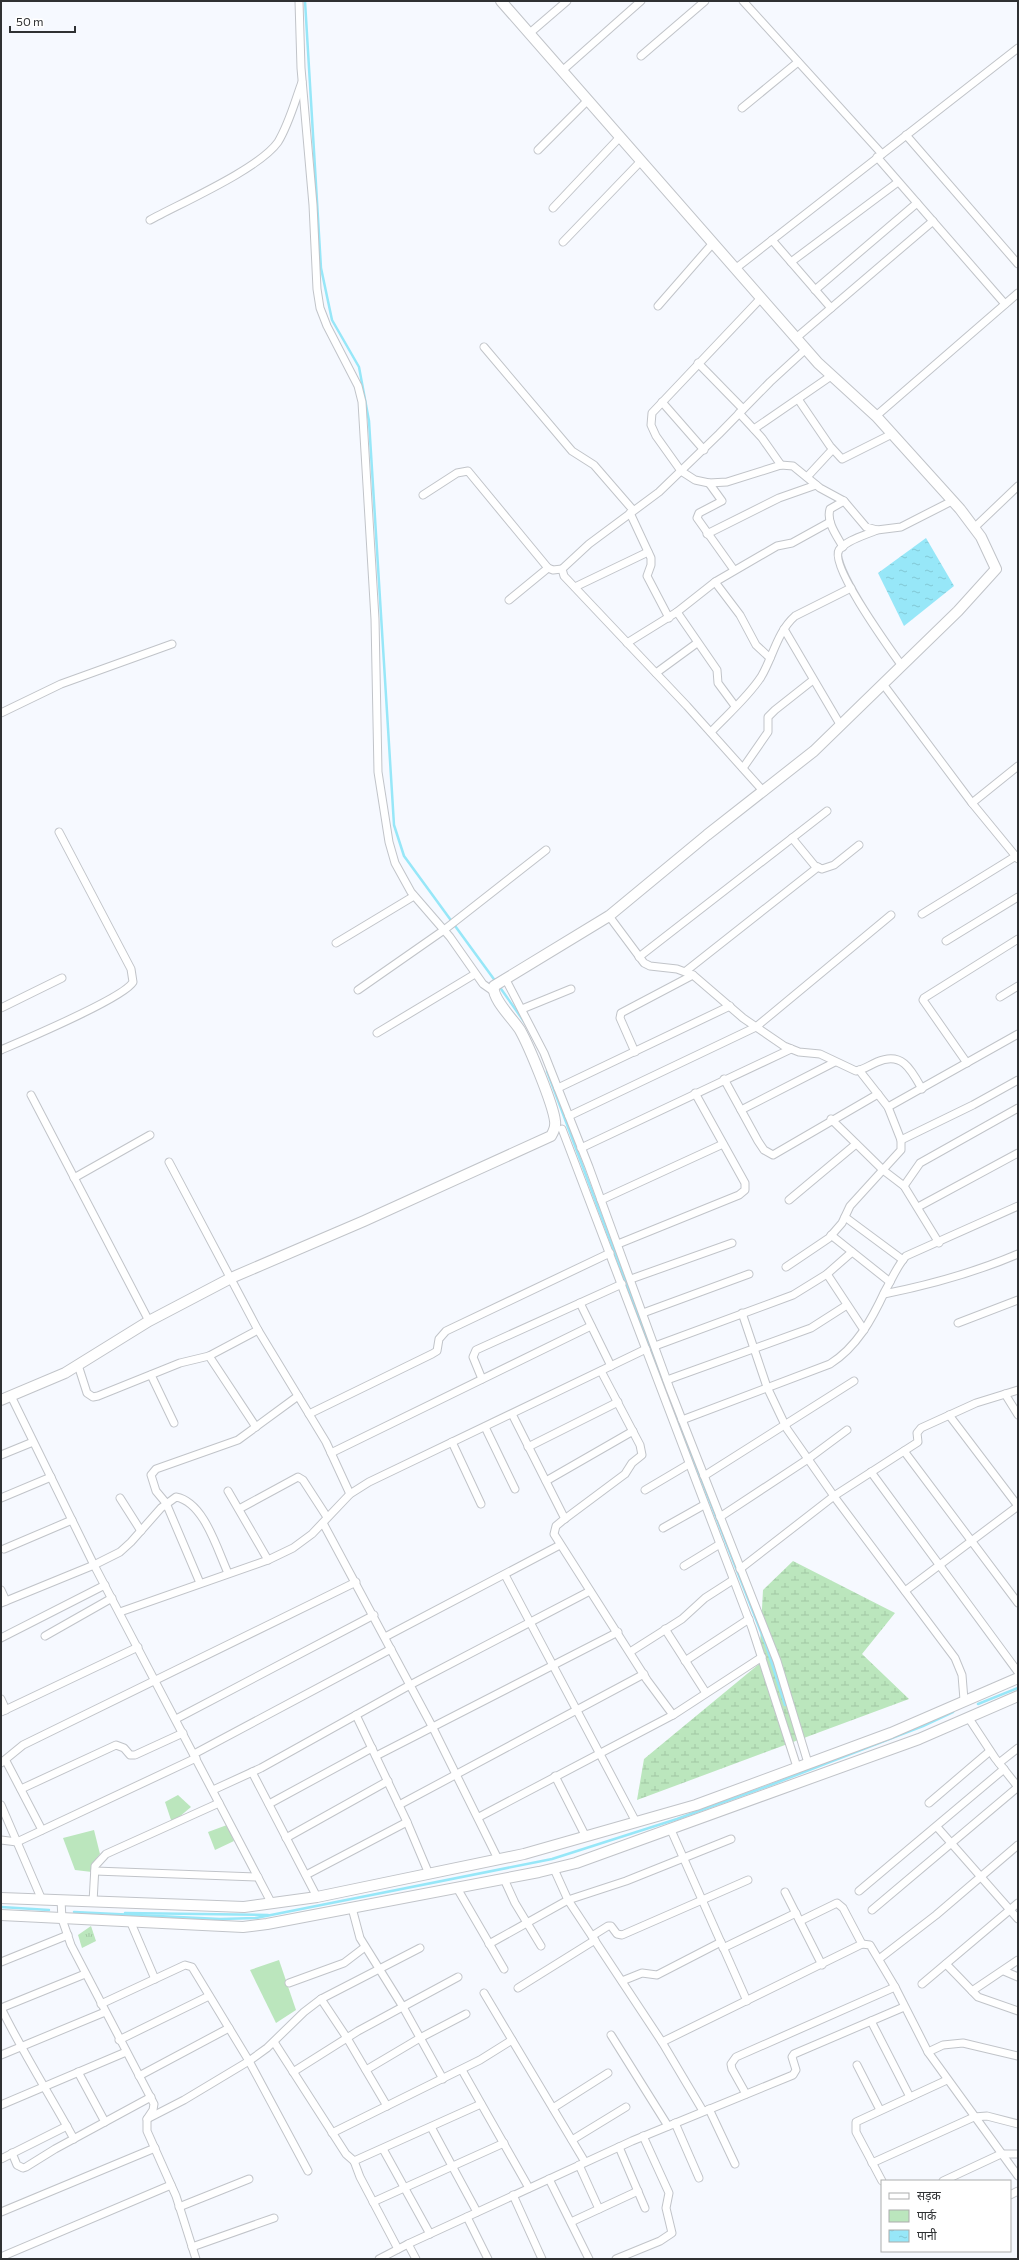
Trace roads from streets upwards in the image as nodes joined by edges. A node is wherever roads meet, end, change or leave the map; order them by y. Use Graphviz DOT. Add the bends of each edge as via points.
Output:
graph roads {
  1 [pos="299,1"];
  2 [pos="501,1"];
  3 [pos="567,1"];
  4 [pos="641,1"];
  5 [pos="705,1"];
  6 [pos="746,2"];
  7 [pos="531,32"];
  8 [pos="1018,48"];
  9 [pos="641,56"];
  10 [pos="798,62"];
  11 [pos="563,70"];
  12 [pos="303,79"];
  13 [pos="588,100"];
  14 [pos="742,108"];
  15 [pos="906,135"];
  16 [pos="620,137"];
  17 [pos="538,150"];
  18 [pos="880,155"];
  19 [pos="641,161"];
  20 [pos="898,182"];
  21 [pos="917,203"];
  22 [pos="553,208"];
  23 [pos="150,220"];
  24 [pos="933,221"];
  25 [pos="772,240"];
  26 [pos="563,242"];
  27 [pos="713,243"];
  28 [pos="791,262"];
  29 [pos="1018,264"];
  30 [pos="735,269"];
  31 [pos="815,290"];
  32 [pos="1018,292"];
  33 [pos="760,298"];
  34 [pos="1005,304"];
  35 [pos="658,306"];
  36 [pos="831,308"];
  37 [pos="796,338"];
  38 [pos="484,347"];
  39 [pos="806,349"];
  40 [pos="698,363"];
  41 [pos="831,376"];
  42 [pos="798,399"];
  43 [pos="662,402"];
  44 [pos="741,411"];
  45 [pos="876,416"];
  46 [pos="754,429"];
  47 [pos="892,434"];
  48 [pos="704,450"];
  49 [pos="832,450"];
  50 [pos="781,465"];
  51 [pos="681,471"];
  52 [pos="807,477"];
  53 [pos="710,483"];
  54 [pos="816,485"];
  55 [pos="1018,486"];
  56 [pos="423,495"];
  57 [pos="844,501"];
  58 [pos="952,501"];
  59 [pos="632,511"];
  60 [pos="830,522"];
  61 [pos="974,528"];
  62 [pos="877,530"];
  63 [pos="707,534"];
  64 [pos="843,547"];
  65 [pos="648,552"];
  66 [pos="548,568"];
  67 [pos="562,569"];
  68 [pos="734,570"];
  69 [pos="715,582"];
  70 [pos="575,588"];
  71 [pos="851,588"];
  72 [pos="509,600"];
  73 [pos="677,612"];
  74 [pos="669,618"];
  75 [pos="784,629"];
  76 [pos="627,643"];
  77 [pos="697,643"];
  78 [pos="172,644"];
  79 [pos="770,658"];
  80 [pos="902,666"];
  81 [pos="656,673"];
  82 [pos="813,680"];
  83 [pos="883,684"];
  84 [pos="735,706"];
  85 [pos="1,713"];
  86 [pos="841,726"];
  87 [pos="711,732"];
  88 [pos="1018,766"];
  89 [pos="743,768"];
  90 [pos="764,792"];
  91 [pos="972,803"];
  92 [pos="827,811"];
  93 [pos="59,832"];
  94 [pos="792,838"];
  95 [pos="859,845"];
  96 [pos="546,850"];
  97 [pos="1017,857"];
  98 [pos="818,867"];
  99 [pos="414,896"];
  100 [pos="1018,897"];
  101 [pos="922,914"];
  102 [pos="891,915"];
  103 [pos="609,916"];
  104 [pos="446,928"];
  105 [pos="1018,940"];
  106 [pos="946,941"];
  107 [pos="336,943"];
  108 [pos="639,957"];
  109 [pos="686,971"];
  110 [pos="474,974"];
  111 [pos="693,975"];
  112 [pos="62,978"];
  113 [pos="499,984"];
  114 [pos="1018,986"];
  115 [pos="571,989"];
  116 [pos="358,990"];
  117 [pos="1000,997"];
  118 [pos="730,1006"];
  119 [pos="1,1008"];
  120 [pos="522,1009"];
  121 [pos="756,1027"];
  122 [pos="377,1033"];
  123 [pos="1018,1034"];
  124 [pos="791,1049"];
  125 [pos="1,1050"];
  126 [pos="635,1052"];
  127 [pos="835,1062"];
  128 [pos="967,1063"];
  129 [pos="859,1070"];
  130 [pos="724,1079"];
  131 [pos="1018,1080"];
  132 [pos="558,1088"];
  133 [pos="922,1089"];
  134 [pos="696,1093"];
  135 [pos="878,1094"];
  136 [pos="31,1095"];
  137 [pos="888,1107"];
  138 [pos="1018,1108"];
  139 [pos="741,1110"];
  140 [pos="569,1116"];
  141 [pos="831,1120"];
  142 [pos="565,1128"];
  143 [pos="150,1135"];
  144 [pos="901,1140"];
  145 [pos="723,1144"];
  146 [pos="856,1144"];
  147 [pos="581,1148"];
  148 [pos="1018,1153"];
  149 [pos="169,1162"];
  150 [pos="884,1170"];
  151 [pos="74,1178"];
  152 [pos="904,1186"];
  153 [pos="601,1200"];
  154 [pos="789,1200"];
  155 [pos="1018,1206"];
  156 [pos="918,1207"];
  157 [pos="845,1217"];
  158 [pos="831,1235"];
  159 [pos="939,1243"];
  160 [pos="618,1244"];
  161 [pos="732,1244"];
  162 [pos="852,1252"];
  163 [pos="610,1253"];
  164 [pos="1018,1254"];
  165 [pos="903,1260"];
  166 [pos="786,1267"];
  167 [pos="749,1274"];
  168 [pos="827,1274"];
  169 [pos="231,1278"];
  170 [pos="631,1280"];
  171 [pos="890,1282"];
  172 [pos="622,1284"];
  173 [pos="884,1294"];
  174 [pos="1018,1300"];
  175 [pos="580,1303"];
  176 [pos="847,1304"];
  177 [pos="643,1313"];
  178 [pos="742,1313"];
  179 [pos="149,1321"];
  180 [pos="958,1323"];
  181 [pos="591,1326"];
  182 [pos="258,1330"];
  183 [pos="864,1330"];
  184 [pos="655,1346"];
  185 [pos="646,1349"];
  186 [pos="754,1349"];
  187 [pos="209,1356"];
  188 [pos="78,1365"];
  189 [pos="611,1366"];
  190 [pos="601,1371"];
  191 [pos="151,1375"];
  192 [pos="482,1379"];
  193 [pos="667,1380"];
  194 [pos="854,1381"];
  195 [pos="767,1387"];
  196 [pos="1018,1390"];
  197 [pos="1005,1394"];
  198 [pos="298,1396"];
  199 [pos="6,1398"];
  200 [pos="618,1402"];
  201 [pos="309,1414"];
  202 [pos="512,1414"];
  203 [pos="949,1415"];
  204 [pos="1018,1415"];
  205 [pos="682,1420"];
  206 [pos="174,1423"];
  207 [pos="784,1425"];
  208 [pos="256,1427"];
  209 [pos="485,1427"];
  210 [pos="847,1430"];
  211 [pos="633,1432"];
  212 [pos="33,1442"];
  213 [pos="452,1442"];
  214 [pos="528,1447"];
  215 [pos="904,1451"];
  216 [pos="331,1453"];
  217 [pos="1,1455"];
  218 [pos="808,1459"];
  219 [pos="689,1464"];
  220 [pos="870,1472"];
  221 [pos="704,1476"];
  222 [pos="51,1477"];
  223 [pos="546,1482"];
  224 [pos="515,1489"];
  225 [pos="645,1490"];
  226 [pos="228,1491"];
  227 [pos="350,1494"];
  228 [pos="834,1496"];
  229 [pos="1,1498"];
  230 [pos="120,1498"];
  231 [pos="166,1503"];
  232 [pos="481,1504"];
  233 [pos="704,1505"];
  234 [pos="1018,1506"];
  235 [pos="239,1509"];
  236 [pos="720,1517"];
  237 [pos="565,1519"];
  238 [pos="72,1520"];
  239 [pos="325,1520"];
  240 [pos="663,1528"];
  241 [pos="141,1531"];
  242 [pos="972,1541"];
  243 [pos="720,1544"];
  244 [pos="560,1545"];
  245 [pos="4,1549"];
  246 [pos="268,1560"];
  247 [pos="94,1565"];
  248 [pos="684,1566"];
  249 [pos="939,1566"];
  250 [pos="740,1569"];
  251 [pos="228,1573"];
  252 [pos="505,1575"];
  253 [pos="734,1580"];
  254 [pos="356,1582"];
  255 [pos="200,1583"];
  256 [pos="105,1585"];
  257 [pos="1,1590"];
  258 [pos="905,1590"];
  259 [pos="590,1591"];
  260 [pos="112,1598"];
  261 [pos="3,1602"];
  262 [pos="1018,1603"];
  263 [pos="120,1612"];
  264 [pos="374,1616"];
  265 [pos="749,1619"];
  266 [pos="529,1622"];
  267 [pos="665,1629"];
  268 [pos="618,1632"];
  269 [pos="45,1636"];
  270 [pos="385,1637"];
  271 [pos="1,1638"];
  272 [pos="138,1647"];
  273 [pos="391,1649"];
  274 [pos="630,1652"];
  275 [pos="762,1657"];
  276 [pos="685,1661"];
  277 [pos="553,1667"];
  278 [pos="1018,1672"];
  279 [pos="644,1674"];
  280 [pos="1018,1678"];
  281 [pos="156,1682"];
  282 [pos="410,1685"];
  283 [pos="706,1693"];
  284 [pos="1018,1696"];
  285 [pos="1,1699"];
  286 [pos="964,1700"];
  287 [pos="576,1709"];
  288 [pos="4,1711"];
  289 [pos="356,1715"];
  290 [pos="673,1715"];
  291 [pos="968,1717"];
  292 [pos="176,1719"];
  293 [pos="433,1728"];
  294 [pos="183,1733"];
  295 [pos="372,1748"];
  296 [pos="1018,1748"];
  297 [pos="990,1751"];
  298 [pos="599,1753"];
  299 [pos="195,1756"];
  300 [pos="376,1756"];
  301 [pos="3,1762"];
  302 [pos="803,1765"];
  303 [pos="1001,1766"];
  304 [pos="252,1772"];
  305 [pos="457,1774"];
  306 [pos="555,1776"];
  307 [pos="388,1782"];
  308 [pos="1018,1787"];
  309 [pos="21,1789"];
  310 [pos="213,1790"];
  311 [pos="219,1803"];
  312 [pos="929,1803"];
  313 [pos="269,1804"];
  314 [pos="1,1805"];
  315 [pos="399,1805"];
  316 [pos="479,1817"];
  317 [pos="407,1822"];
  318 [pos="636,1822"];
  319 [pos="937,1827"];
  320 [pos="42,1830"];
  321 [pos="671,1830"];
  322 [pos="586,1837"];
  323 [pos="286,1838"];
  324 [pos="731,1839"];
  325 [pos="1,1840"];
  326 [pos="17,1842"];
  327 [pos="951,1844"];
  328 [pos="1018,1845"];
  329 [pos="683,1857"];
  330 [pos="498,1859"];
  331 [pos="554,1869"];
  332 [pos="95,1871"];
  333 [pos="429,1874"];
  334 [pos="306,1875"];
  335 [pos="258,1877"];
  336 [pos="980,1877"];
  337 [pos="504,1879"];
  338 [pos="748,1880"];
  339 [pos="457,1888"];
  340 [pos="859,1891"];
  341 [pos="785,1892"];
  342 [pos="1,1898"];
  343 [pos="317,1898"];
  344 [pos="42,1900"];
  345 [pos="61,1900"];
  346 [pos="568,1900"];
  347 [pos="702,1900"];
  348 [pos="93,1902"];
  349 [pos="272,1904"];
  350 [pos="1018,1904"];
  351 [pos="352,1908"];
  352 [pos="872,1910"];
  353 [pos="1010,1910"];
  354 [pos="796,1913"];
  355 [pos="1,1915"];
  356 [pos="62,1919"];
  357 [pos="1018,1919"];
  358 [pos="800,1921"];
  359 [pos="131,1923"];
  360 [pos="527,1923"];
  361 [pos="68,1935"];
  362 [pos="594,1938"];
  363 [pos="489,1944"];
  364 [pos="862,1944"];
  365 [pos="722,1945"];
  366 [pos="541,1946"];
  367 [pos="366,1947"];
  368 [pos="420,1948"];
  369 [pos="879,1959"];
  370 [pos="1018,1960"];
  371 [pos="1,1962"];
  372 [pos="946,1964"];
  373 [pos="822,1965"];
  374 [pos="380,1968"];
  375 [pos="504,1969"];
  376 [pos="1004,1971"];
  377 [pos="85,1974"];
  378 [pos="458,1977"];
  379 [pos="1018,1977"];
  380 [pos="155,1979"];
  381 [pos="622,1981"];
  382 [pos="288,1983"];
  383 [pos="922,1984"];
  384 [pos="895,1987"];
  385 [pos="518,1988"];
  386 [pos="972,1991"];
  387 [pos="484,1993"];
  388 [pos="210,1996"];
  389 [pos="321,1999"];
  390 [pos="747,2001"];
  391 [pos="101,2004"];
  392 [pos="403,2007"];
  393 [pos="904,2007"];
  394 [pos="1,2008"];
  395 [pos="1018,2011"];
  396 [pos="105,2012"];
  397 [pos="466,2014"];
  398 [pos="871,2021"];
  399 [pos="229,2028"];
  400 [pos="611,2035"];
  401 [pos="348,2038"];
  402 [pos="420,2038"];
  403 [pos="120,2040"];
  404 [pos="512,2040"];
  405 [pos="274,2042"];
  406 [pos="662,2042"];
  407 [pos="20,2046"];
  408 [pos="126,2052"];
  409 [pos="928,2052"];
  410 [pos="1,2055"];
  411 [pos="1018,2056"];
  412 [pos="249,2060"];
  413 [pos="857,2065"];
  414 [pos="366,2070"];
  415 [pos="462,2070"];
  416 [pos="78,2072"];
  417 [pos="293,2072"];
  418 [pos="608,2073"];
  419 [pos="139,2076"];
  420 [pos="443,2079"];
  421 [pos="947,2080"];
  422 [pos="44,2085"];
  423 [pos="746,2094"];
  424 [pos="151,2097"];
  425 [pos="910,2097"];
  426 [pos="481,2104"];
  427 [pos="1,2105"];
  428 [pos="387,2106"];
  429 [pos="626,2107"];
  430 [pos="553,2108"];
  431 [pos="706,2110"];
  432 [pos="880,2110"];
  433 [pos="974,2117"];
  434 [pos="147,2119"];
  435 [pos="105,2122"];
  436 [pos="675,2123"];
  437 [pos="1018,2124"];
  438 [pos="67,2126"];
  439 [pos="668,2126"];
  440 [pos="431,2127"];
  441 [pos="332,2133"];
  442 [pos="643,2136"];
  443 [pos="74,2139"];
  444 [pos="572,2140"];
  445 [pos="504,2143"];
  446 [pos="619,2147"];
  447 [pos="155,2148"];
  448 [pos="383,2149"];
  449 [pos="12,2154"];
  450 [pos="1001,2154"];
  451 [pos="1018,2154"];
  452 [pos="1,2159"];
  453 [pos="354,2161"];
  454 [pos="582,2163"];
  455 [pos="872,2163"];
  456 [pos="735,2164"];
  457 [pos="452,2166"];
  458 [pos="308,2170"];
  459 [pos="1018,2176"];
  460 [pos="699,2178"];
  461 [pos="249,2179"];
  462 [pos="549,2179"];
  463 [pos="881,2180"];
  464 [pos="945,2180"];
  465 [pos="171,2185"];
  466 [pos="404,2187"];
  467 [pos="529,2188"];
  468 [pos="638,2190"];
  469 [pos="513,2195"];
  470 [pos="373,2202"];
  471 [pos="179,2207"];
  472 [pos="645,2208"];
  473 [pos="599,2209"];
  474 [pos="1,2212"];
  475 [pos="477,2212"];
  476 [pos="467,2217"];
  477 [pos="274,2218"];
  478 [pos="571,2222"];
  479 [pos="430,2234"];
  480 [pos="408,2244"];
  481 [pos="192,2247"];
  482 [pos="398,2249"];
  483 [pos="1,2257"];
  484 [pos="196,2259"];
  485 [pos="379,2259"];
  486 [pos="416,2259"];
  487 [pos="488,2259"];
  488 [pos="542,2259"];
  489 [pos="589,2259"];
  490 [pos="616,2259"];
  1 -- 12 [label="street"];
  2 -- 7 [label="street"];
  3 -- 7 [label="street"];
  4 -- 11 [label="street"];
  5 -- 9 [label="street"];
  6 -- 10 [label="street"];
  7 -- 11 [label="street"];
  8 -- 15 [label="street"];
  10 -- 14 [label="street"];
  10 -- 18 [label="street"];
  11 -- 13 [label="street"];
  12 -- 23 [label="street" via="286,124 271,150 237,174"];
  12 -- 99 [label="street" via="320,308 358,386 362,402 375,619 378,772 389,842 395,863"];
  13 -- 16 [label="street"];
  13 -- 17 [label="street"];
  15 -- 18 [label="street"];
  15 -- 29 [label="street"];
  16 -- 19 [label="street"];
  16 -- 22 [label="street"];
  18 -- 20 [label="street"];
  18 -- 25 [label="street"];
  19 -- 26 [label="street"];
  19 -- 27 [label="street"];
  20 -- 21 [label="street"];
  20 -- 28 [label="street"];
  21 -- 24 [label="street"];
  21 -- 31 [label="street"];
  24 -- 34 [label="street"];
  24 -- 36 [label="street"];
  25 -- 28 [label="street"];
  25 -- 30 [label="street"];
  27 -- 30 [label="street"];
  27 -- 35 [label="street"];
  28 -- 31 [label="street"];
  30 -- 33 [label="street"];
  31 -- 36 [label="street"];
  32 -- 34 [label="street"];
  33 -- 37 [label="street"];
  33 -- 40 [label="street"];
  34 -- 45 [label="street"];
  36 -- 37 [label="street"];
  37 -- 39 [label="street"];
  38 -- 59 [label="street" via="572,451 594,465"];
  39 -- 41 [label="street"];
  39 -- 44 [label="street"];
  40 -- 43 [label="street"];
  40 -- 44 [label="street"];
  41 -- 42 [label="street"];
  41 -- 45 [label="street"];
  42 -- 46 [label="street"];
  42 -- 49 [label="street"];
  43 -- 48 [label="street"];
  43 -- 51 [label="street" via="652,413 650,425"];
  44 -- 46 [label="street"];
  44 -- 48 [label="street"];
  45 -- 47 [label="street"];
  46 -- 50 [label="street"];
  47 -- 49 [label="street" via="846,458 839,457"];
  47 -- 58 [label="street"];
  48 -- 51 [label="street"];
  49 -- 52 [label="street"];
  50 -- 52 [label="street" via="792,466"];
  50 -- 53 [label="street" via="727,482"];
  51 -- 53 [label="street" via="689,478"];
  51 -- 59 [label="street" via="659,492"];
  52 -- 54 [label="street"];
  53 -- 63 [label="street" via="723,499 697,515"];
  54 -- 57 [label="street"];
  54 -- 63 [label="street" via="779,498"];
  55 -- 61 [label="street"];
  56 -- 66 [label="street" via="457,473 468,471"];
  57 -- 60 [label="street" via="830,509"];
  57 -- 62 [label="street" via="866,527"];
  58 -- 61 [label="street"];
  58 -- 62 [label="street" via="901,527"];
  59 -- 65 [label="street"];
  59 -- 67 [label="street"];
  60 -- 64 [label="street"];
  60 -- 68 [label="street" via="792,543 777,546"];
  61 -- 80 [label="street" via="994,561 994,573"];
  62 -- 64 [label="street"];
  63 -- 68 [label="street"];
  64 -- 71 [label="street" via="837,554 837,561"];
  65 -- 70 [label="street"];
  65 -- 74 [label="street" via="652,561 647,576"];
  66 -- 67 [label="street"];
  66 -- 72 [label="street"];
  67 -- 70 [label="street" via="564,576"];
  68 -- 69 [label="street"];
  69 -- 73 [label="street"];
  69 -- 79 [label="street" via="740,615 756,645"];
  70 -- 76 [label="street"];
  71 -- 75 [label="street" via="795,616"];
  71 -- 80 [label="street"];
  73 -- 74 [label="street"];
  73 -- 77 [label="street"];
  74 -- 76 [label="street"];
  75 -- 79 [label="street"];
  75 -- 82 [label="street"];
  76 -- 81 [label="street"];
  77 -- 81 [label="street"];
  77 -- 84 [label="street" via="717,670 718,682"];
  78 -- 85 [label="street" via="61,684"];
  79 -- 84 [label="street" via="757,682"];
  80 -- 83 [label="street"];
  81 -- 87 [label="street"];
  82 -- 86 [label="street"];
  82 -- 89 [label="street" via="768,717 768,732"];
  83 -- 86 [label="street"];
  83 -- 91 [label="street"];
  84 -- 87 [label="street"];
  86 -- 90 [label="street"];
  87 -- 89 [label="street"];
  88 -- 91 [label="street"];
  89 -- 90 [label="street"];
  90 -- 103 [label="street" via="707,835"];
  91 -- 97 [label="street"];
  92 -- 94 [label="street"];
  93 -- 125 [label="street" via="131,969 134,982 120,993"];
  94 -- 98 [label="street"];
  94 -- 108 [label="street"];
  95 -- 98 [label="street" via="831,867"];
  96 -- 104 [label="street"];
  97 -- 101 [label="street"];
  98 -- 109 [label="street"];
  99 -- 104 [label="street"];
  99 -- 107 [label="street"];
  100 -- 106 [label="street"];
  102 -- 121 [label="street"];
  103 -- 108 [label="street"];
  103 -- 113 [label="street"];
  104 -- 110 [label="street"];
  104 -- 116 [label="street"];
  105 -- 128 [label="street" via="923,1000"];
  108 -- 109 [label="street" via="650,966"];
  109 -- 111 [label="street"];
  110 -- 113 [label="street" via="483,984"];
  110 -- 122 [label="street"];
  111 -- 118 [label="street"];
  111 -- 126 [label="street" via="621,1013 620,1018"];
  112 -- 119 [label="street"];
  113 -- 120 [label="street"];
  113 -- 142 [label="street" via="556,1121"];
  114 -- 117 [label="street"];
  115 -- 120 [label="street"];
  118 -- 121 [label="street"];
  118 -- 126 [label="street"];
  120 -- 132 [label="street"];
  121 -- 124 [label="street"];
  121 -- 140 [label="street"];
  123 -- 128 [label="street"];
  124 -- 127 [label="street" via="805,1054 818,1053"];
  124 -- 130 [label="street"];
  126 -- 132 [label="street"];
  127 -- 129 [label="street" via="851,1070"];
  127 -- 139 [label="street"];
  128 -- 133 [label="street"];
  129 -- 133 [label="street" via="886,1059 898,1059 912,1072"];
  129 -- 135 [label="street"];
  130 -- 134 [label="street"];
  130 -- 139 [label="street"];
  131 -- 144 [label="street"];
  132 -- 140 [label="street"];
  133 -- 137 [label="street"];
  134 -- 145 [label="street"];
  134 -- 147 [label="street"];
  135 -- 137 [label="street"];
  135 -- 141 [label="street"];
  136 -- 151 [label="street"];
  137 -- 144 [label="street"];
  138 -- 152 [label="street" via="920,1163"];
  139 -- 141 [label="street" via="764,1150 773,1155"];
  140 -- 142 [label="street"];
  141 -- 146 [label="street"];
  142 -- 147 [label="street"];
  142 -- 163 [label="street"];
  142 -- 169 [label="street" via="542,1141"];
  143 -- 151 [label="street"];
  144 -- 150 [label="street" via="901,1150"];
  145 -- 153 [label="street"];
  145 -- 160 [label="street" via="745,1184 742,1193"];
  146 -- 150 [label="street"];
  146 -- 154 [label="street"];
  147 -- 153 [label="street"];
  148 -- 156 [label="street"];
  149 -- 169 [label="street"];
  150 -- 152 [label="street"];
  150 -- 157 [label="street" via="850,1206"];
  151 -- 179 [label="street"];
  152 -- 156 [label="street"];
  153 -- 160 [label="street"];
  155 -- 159 [label="street"];
  156 -- 159 [label="street"];
  157 -- 158 [label="street"];
  157 -- 165 [label="street"];
  158 -- 162 [label="street"];
  158 -- 166 [label="street"];
  159 -- 165 [label="street" via="911,1253"];
  160 -- 170 [label="street"];
  161 -- 170 [label="street"];
  162 -- 168 [label="street"];
  162 -- 171 [label="street"];
  163 -- 172 [label="street"];
  163 -- 201 [label="street" via="446,1331 439,1339 437,1351"];
  164 -- 173 [label="street" via="939,1280"];
  165 -- 171 [label="street"];
  167 -- 177 [label="street"];
  168 -- 176 [label="street"];
  168 -- 178 [label="street" via="793,1294"];
  169 -- 179 [label="street"];
  169 -- 182 [label="street"];
  170 -- 177 [label="street"];
  171 -- 173 [label="street"];
  172 -- 175 [label="street"];
  172 -- 185 [label="street"];
  173 -- 183 [label="street"];
  174 -- 180 [label="street"];
  175 -- 181 [label="street"];
  175 -- 192 [label="street" via="476,1350 473,1357"];
  176 -- 183 [label="street"];
  176 -- 186 [label="street" via="811,1328"];
  177 -- 184 [label="street"];
  178 -- 184 [label="street"];
  178 -- 186 [label="street"];
  179 -- 188 [label="street"];
  181 -- 189 [label="street"];
  181 -- 192 [label="street"];
  182 -- 187 [label="street"];
  182 -- 198 [label="street"];
  183 -- 195 [label="street" via="844,1353 830,1364"];
  184 -- 193 [label="street"];
  185 -- 189 [label="street"];
  185 -- 219 [label="street"];
  186 -- 193 [label="street"];
  186 -- 195 [label="street"];
  187 -- 191 [label="street" via="180,1363"];
  187 -- 208 [label="street"];
  188 -- 191 [label="street" via="87,1393 93,1397"];
  188 -- 199 [label="street"];
  189 -- 190 [label="street"];
  190 -- 200 [label="street"];
  190 -- 202 [label="street"];
  191 -- 206 [label="street"];
  192 -- 216 [label="street"];
  193 -- 205 [label="street"];
  194 -- 207 [label="street"];
  195 -- 205 [label="street"];
  195 -- 207 [label="street"];
  196 -- 197 [label="street"];
  197 -- 203 [label="street"];
  197 -- 204 [label="street"];
  198 -- 201 [label="street"];
  198 -- 208 [label="street"];
  199 -- 212 [label="street"];
  200 -- 211 [label="street"];
  200 -- 214 [label="street"];
  201 -- 216 [label="street"];
  202 -- 209 [label="street"];
  202 -- 214 [label="street"];
  203 -- 215 [label="street" via="918,1430 918,1442"];
  203 -- 234 [label="street"];
  205 -- 221 [label="street"];
  207 -- 218 [label="street"];
  207 -- 221 [label="street"];
  208 -- 231 [label="street" via="238,1440 156,1469 151,1475 152,1480 156,1491"];
  209 -- 213 [label="street"];
  209 -- 224 [label="street"];
  210 -- 218 [label="street"];
  211 -- 223 [label="street"];
  211 -- 237 [label="street" via="642,1455 632,1463 625,1474"];
  212 -- 217 [label="street"];
  212 -- 222 [label="street"];
  213 -- 227 [label="street" via="369,1482"];
  213 -- 232 [label="street"];
  214 -- 223 [label="street"];
  215 -- 220 [label="street"];
  215 -- 242 [label="street"];
  216 -- 227 [label="street"];
  218 -- 228 [label="street"];
  218 -- 236 [label="street"];
  219 -- 225 [label="street"];
  219 -- 233 [label="street"];
  220 -- 228 [label="street"];
  220 -- 249 [label="street"];
  221 -- 236 [label="street"];
  222 -- 229 [label="street"];
  222 -- 238 [label="street"];
  223 -- 237 [label="street"];
  226 -- 235 [label="street"];
  227 -- 239 [label="street"];
  228 -- 250 [label="street"];
  228 -- 258 [label="street"];
  230 -- 241 [label="street"];
  231 -- 241 [label="street"];
  231 -- 251 [label="street" via="172,1498 179,1497 196,1508"];
  231 -- 255 [label="street"];
  233 -- 240 [label="street"];
  233 -- 243 [label="street"];
  234 -- 242 [label="street"];
  235 -- 239 [label="street" via="298,1477 303,1480"];
  235 -- 246 [label="street"];
  236 -- 250 [label="street"];
  237 -- 244 [label="street" via="554,1530"];
  238 -- 245 [label="street"];
  238 -- 247 [label="street"];
  239 -- 246 [label="street" via="293,1548"];
  239 -- 254 [label="street"];
  241 -- 247 [label="street" via="125,1548"];
  242 -- 249 [label="street"];
  242 -- 262 [label="street"];
  243 -- 248 [label="street"];
  243 -- 253 [label="street"];
  244 -- 252 [label="street"];
  244 -- 259 [label="street"];
  246 -- 251 [label="street"];
  247 -- 256 [label="street"];
  247 -- 261 [label="street"];
  249 -- 258 [label="street"];
  249 -- 278 [label="street"];
  250 -- 302 [label="street" via="777,1661"];
  251 -- 255 [label="street"];
  252 -- 266 [label="street"];
  252 -- 270 [label="street"];
  253 -- 265 [label="street"];
  253 -- 267 [label="street" via="705,1598 691,1612"];
  254 -- 264 [label="street"];
  254 -- 281 [label="street"];
  255 -- 263 [label="street"];
  256 -- 260 [label="street"];
  256 -- 271 [label="street"];
  257 -- 261 [label="street"];
  258 -- 286 [label="street" via="955,1658 962,1675"];
  259 -- 266 [label="street"];
  259 -- 268 [label="street"];
  260 -- 263 [label="street"];
  260 -- 269 [label="street"];
  263 -- 272 [label="street"];
  264 -- 270 [label="street"];
  264 -- 292 [label="street"];
  265 -- 275 [label="street"];
  265 -- 276 [label="street"];
  266 -- 277 [label="street"];
  266 -- 282 [label="street"];
  267 -- 274 [label="street"];
  267 -- 276 [label="street"];
  268 -- 274 [label="street"];
  268 -- 277 [label="street"];
  270 -- 273 [label="street"];
  272 -- 281 [label="street"];
  272 -- 288 [label="street"];
  273 -- 282 [label="street"];
  273 -- 299 [label="street"];
  274 -- 279 [label="street"];
  275 -- 283 [label="street"];
  275 -- 302 [label="street"];
  276 -- 283 [label="street"];
  277 -- 287 [label="street"];
  277 -- 293 [label="street"];
  279 -- 287 [label="street"];
  279 -- 290 [label="street"];
  280 -- 286 [label="street"];
  281 -- 292 [label="street"];
  281 -- 301 [label="street" via="23,1745"];
  282 -- 289 [label="street"];
  282 -- 293 [label="street"];
  283 -- 290 [label="street"];
  284 -- 291 [label="street"];
  285 -- 288 [label="street"];
  286 -- 302 [label="street" via="891,1733"];
  287 -- 298 [label="street"];
  287 -- 305 [label="street"];
  289 -- 295 [label="street"];
  289 -- 304 [label="street"];
  290 -- 298 [label="street"];
  291 -- 297 [label="street"];
  291 -- 321 [label="street" via="919,1739"];
  292 -- 294 [label="street"];
  293 -- 300 [label="street"];
  293 -- 305 [label="street"];
  294 -- 299 [label="street"];
  294 -- 309 [label="street" via="135,1755 130,1755 124,1748 116,1745"];
  295 -- 300 [label="street"];
  295 -- 313 [label="street"];
  296 -- 303 [label="street"];
  297 -- 303 [label="street"];
  297 -- 312 [label="street"];
  298 -- 306 [label="street"];
  298 -- 318 [label="street"];
  299 -- 310 [label="street"];
  299 -- 320 [label="street"];
  300 -- 307 [label="street"];
  301 -- 309 [label="street"];
  302 -- 318 [label="street" via="696,1805"];
  303 -- 308 [label="street"];
  303 -- 319 [label="street"];
  304 -- 310 [label="street"];
  304 -- 313 [label="street"];
  305 -- 315 [label="street"];
  305 -- 316 [label="street"];
  306 -- 316 [label="street"];
  306 -- 322 [label="street"];
  307 -- 315 [label="street"];
  307 -- 323 [label="street"];
  308 -- 327 [label="street"];
  309 -- 320 [label="street"];
  310 -- 311 [label="street"];
  311 -- 332 [label="street" via="106,1854 99,1860"];
  311 -- 335 [label="street"];
  313 -- 323 [label="street"];
  314 -- 326 [label="street"];
  315 -- 317 [label="street"];
  316 -- 330 [label="street"];
  317 -- 333 [label="street"];
  317 -- 334 [label="street"];
  318 -- 322 [label="street"];
  319 -- 327 [label="street"];
  319 -- 340 [label="street"];
  320 -- 326 [label="street"];
  321 -- 329 [label="street"];
  321 -- 331 [label="street"];
  322 -- 330 [label="street"];
  323 -- 334 [label="street"];
  324 -- 329 [label="street"];
  325 -- 326 [label="street"];
  326 -- 344 [label="street"];
  327 -- 336 [label="street"];
  327 -- 352 [label="street"];
  328 -- 336 [label="street"];
  329 -- 346 [label="street" via="626,1881"];
  329 -- 347 [label="street"];
  330 -- 333 [label="street"];
  331 -- 337 [label="street"];
  331 -- 346 [label="street"];
  332 -- 335 [label="street"];
  332 -- 348 [label="street"];
  333 -- 343 [label="street"];
  334 -- 343 [label="street"];
  335 -- 349 [label="street"];
  336 -- 353 [label="street"];
  336 -- 369 [label="street"];
  337 -- 339 [label="street"];
  337 -- 360 [label="street"];
  338 -- 347 [label="street"];
  339 -- 351 [label="street"];
  339 -- 363 [label="street"];
  341 -- 354 [label="street"];
  342 -- 344 [label="street"];
  343 -- 349 [label="street"];
  344 -- 345 [label="street"];
  345 -- 348 [label="street"];
  345 -- 356 [label="street"];
  346 -- 360 [label="street"];
  346 -- 362 [label="street"];
  347 -- 362 [label="street" via="622,1935 608,1926"];
  347 -- 365 [label="street"];
  348 -- 349 [label="street" via="219,1907"];
  350 -- 353 [label="street"];
  351 -- 359 [label="street" via="243,1927"];
  351 -- 367 [label="street" via="357,1930"];
  353 -- 357 [label="street"];
  353 -- 372 [label="street"];
  354 -- 358 [label="street"];
  354 -- 365 [label="street"];
  355 -- 356 [label="street"];
  356 -- 359 [label="street"];
  356 -- 361 [label="street"];
  358 -- 364 [label="street" via="837,1904 843,1908"];
  358 -- 373 [label="street"];
  359 -- 380 [label="street"];
  360 -- 363 [label="street"];
  360 -- 366 [label="street"];
  361 -- 371 [label="street"];
  361 -- 377 [label="street"];
  362 -- 381 [label="street"];
  362 -- 385 [label="street"];
  363 -- 375 [label="street"];
  364 -- 369 [label="street" via="870,1945"];
  364 -- 373 [label="street"];
  365 -- 381 [label="street" via="657,1975 642,1973"];
  365 -- 390 [label="street"];
  367 -- 374 [label="street"];
  367 -- 382 [label="street" via="344,1963"];
  368 -- 374 [label="street"];
  369 -- 384 [label="street"];
  370 -- 376 [label="street"];
  372 -- 383 [label="street"];
  372 -- 386 [label="street"];
  373 -- 390 [label="street"];
  374 -- 389 [label="street"];
  374 -- 392 [label="street"];
  376 -- 379 [label="street"];
  376 -- 386 [label="street"];
  377 -- 391 [label="street"];
  377 -- 394 [label="street"];
  378 -- 392 [label="street"];
  380 -- 388 [label="street" via="188,1964 192,1966"];
  380 -- 391 [label="street"];
  381 -- 406 [label="street"];
  384 -- 393 [label="street"];
  384 -- 423 [label="street" via="736,2057 730,2064"];
  386 -- 395 [label="street" via="985,2001"];
  387 -- 404 [label="street"];
  388 -- 399 [label="street"];
  388 -- 403 [label="street"];
  389 -- 401 [label="street"];
  389 -- 405 [label="street"];
  390 -- 406 [label="street"];
  391 -- 396 [label="street"];
  392 -- 401 [label="street"];
  392 -- 402 [label="street"];
  393 -- 398 [label="street"];
  393 -- 409 [label="street"];
  394 -- 407 [label="street"];
  396 -- 403 [label="street"];
  396 -- 407 [label="street"];
  397 -- 402 [label="street"];
  398 -- 423 [label="street" via="794,2054 792,2057 796,2067 795,2073"];
  398 -- 425 [label="street"];
  399 -- 412 [label="street"];
  399 -- 419 [label="street"];
  400 -- 439 [label="street"];
  401 -- 414 [label="street"];
  401 -- 417 [label="street"];
  402 -- 414 [label="street"];
  402 -- 420 [label="street"];
  403 -- 408 [label="street"];
  404 -- 415 [label="street"];
  404 -- 430 [label="street"];
  405 -- 412 [label="street"];
  405 -- 417 [label="street"];
  406 -- 431 [label="street"];
  407 -- 410 [label="street"];
  407 -- 422 [label="street"];
  408 -- 416 [label="street"];
  408 -- 419 [label="street"];
  409 -- 411 [label="street" via="943,2045 964,2043"];
  409 -- 421 [label="street"];
  412 -- 434 [label="street" via="184,2100"];
  412 -- 458 [label="street"];
  413 -- 432 [label="street"];
  414 -- 428 [label="street"];
  415 -- 420 [label="street"];
  415 -- 426 [label="street"];
  416 -- 422 [label="street"];
  416 -- 435 [label="street"];
  417 -- 441 [label="street"];
  418 -- 430 [label="street"];
  419 -- 424 [label="street"];
  420 -- 428 [label="street"];
  421 -- 425 [label="street"];
  421 -- 433 [label="street"];
  422 -- 427 [label="street"];
  422 -- 438 [label="street"];
  423 -- 431 [label="street"];
  424 -- 434 [label="street" via="155,2107"];
  424 -- 435 [label="street"];
  425 -- 432 [label="street"];
  426 -- 440 [label="street"];
  426 -- 445 [label="street"];
  428 -- 441 [label="street"];
  429 -- 444 [label="street"];
  430 -- 444 [label="street"];
  431 -- 436 [label="street"];
  431 -- 456 [label="street"];
  432 -- 455 [label="street" via="858,2120 854,2127"];
  433 -- 437 [label="street" via="986,2116"];
  433 -- 450 [label="street"];
  433 -- 455 [label="street"];
  434 -- 447 [label="street" via="147,2131"];
  435 -- 443 [label="street"];
  436 -- 439 [label="street"];
  436 -- 460 [label="street"];
  438 -- 443 [label="street"];
  438 -- 449 [label="street"];
  439 -- 442 [label="street"];
  440 -- 448 [label="street"];
  440 -- 457 [label="street"];
  441 -- 453 [label="street"];
  442 -- 446 [label="street"];
  442 -- 490 [label="street" via="669,2193 666,2208 672,2232 660,2241"];
  443 -- 449 [label="street" via="23,2168 17,2166"];
  444 -- 454 [label="street"];
  445 -- 457 [label="street"];
  445 -- 467 [label="street"];
  446 -- 454 [label="street"];
  446 -- 468 [label="street"];
  447 -- 465 [label="street"];
  447 -- 474 [label="street"];
  448 -- 453 [label="street"];
  448 -- 466 [label="street"];
  449 -- 452 [label="street"];
  450 -- 451 [label="street"];
  450 -- 459 [label="street"];
  450 -- 464 [label="street"];
  453 -- 470 [label="street"];
  454 -- 462 [label="street"];
  454 -- 473 [label="street"];
  455 -- 463 [label="street"];
  457 -- 466 [label="street"];
  457 -- 475 [label="street"];
  461 -- 471 [label="street"];
  462 -- 467 [label="street"];
  462 -- 478 [label="street"];
  465 -- 471 [label="street"];
  465 -- 483 [label="street"];
  466 -- 470 [label="street"];
  466 -- 479 [label="street"];
  467 -- 469 [label="street"];
  468 -- 472 [label="street"];
  468 -- 473 [label="street"];
  469 -- 475 [label="street"];
  469 -- 488 [label="street"];
  470 -- 482 [label="street"];
  471 -- 481 [label="street"];
  473 -- 478 [label="street"];
  475 -- 476 [label="street"];
  476 -- 479 [label="street"];
  476 -- 487 [label="street"];
  477 -- 481 [label="street"];
  478 -- 489 [label="street"];
  479 -- 480 [label="street"];
  480 -- 482 [label="street"];
  480 -- 486 [label="street"];
  481 -- 484 [label="street"];
  482 -- 485 [label="street"];
}
